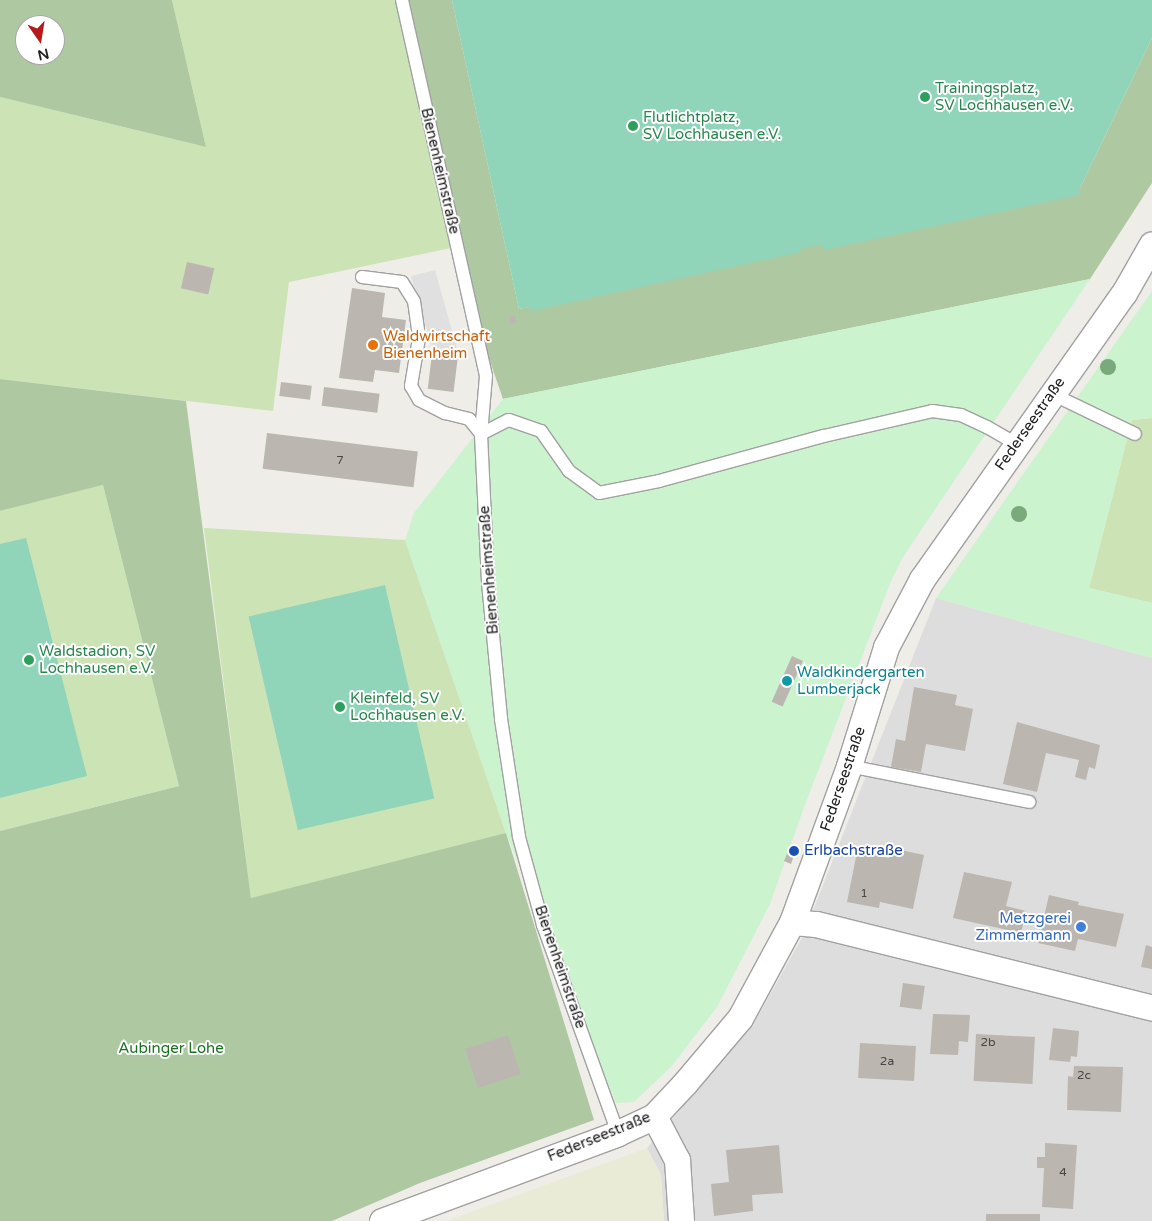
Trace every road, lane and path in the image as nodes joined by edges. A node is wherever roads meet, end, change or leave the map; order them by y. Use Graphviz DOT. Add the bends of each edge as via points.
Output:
graph roads {
  1 [pos="402,0"];
  2 [pos="1152,244"];
  3 [pos="362,277"];
  4 [pos="1052,394"];
  5 [pos="481,434"];
  6 [pos="1135,434"];
  7 [pos="1016,444"];
  8 [pos="849,766"];
  9 [pos="1029,802"];
  10 [pos="792,922"];
  11 [pos="1152,1008"];
  12 [pos="654,1116"];
  13 [pos="618,1133"];
  14 [pos="389,1220"];
  15 [pos="681,1221"];
  1 -- 5 [label="lane, Bienenheimstraße" via="486,376"];
  2 -- 4 [label="street, Federseestraße" via="1124,293"];
  3 -- 5 [label="lane" via="402,282 414,302 419,338 411,386 419,400 445,413 469,419"];
  4 -- 6 [label="lane"];
  4 -- 7 [label="street, Federseestraße"];
  5 -- 7 [label="lane" via="509,420 541,431 569,471 599,493 659,481 824,436 932,411 961,414"];
  5 -- 13 [label="lane, Bienenheimstraße" via="488,583 501,718 519,837 543,924"];
  7 -- 8 [label="street, Federseestraße" via="922,579 886,646"];
  8 -- 9 [label="lane"];
  8 -- 10 [label="street, Federseestraße"];
  10 -- 11 [label="street" via="816,924"];
  10 -- 12 [label="street, Federseestraße" via="740,1018"];
  12 -- 13 [label="street, Federseestraße"];
  12 -- 15 [label="street" via="677,1160"];
  13 -- 14 [label="street, Federseestraße"];
}
